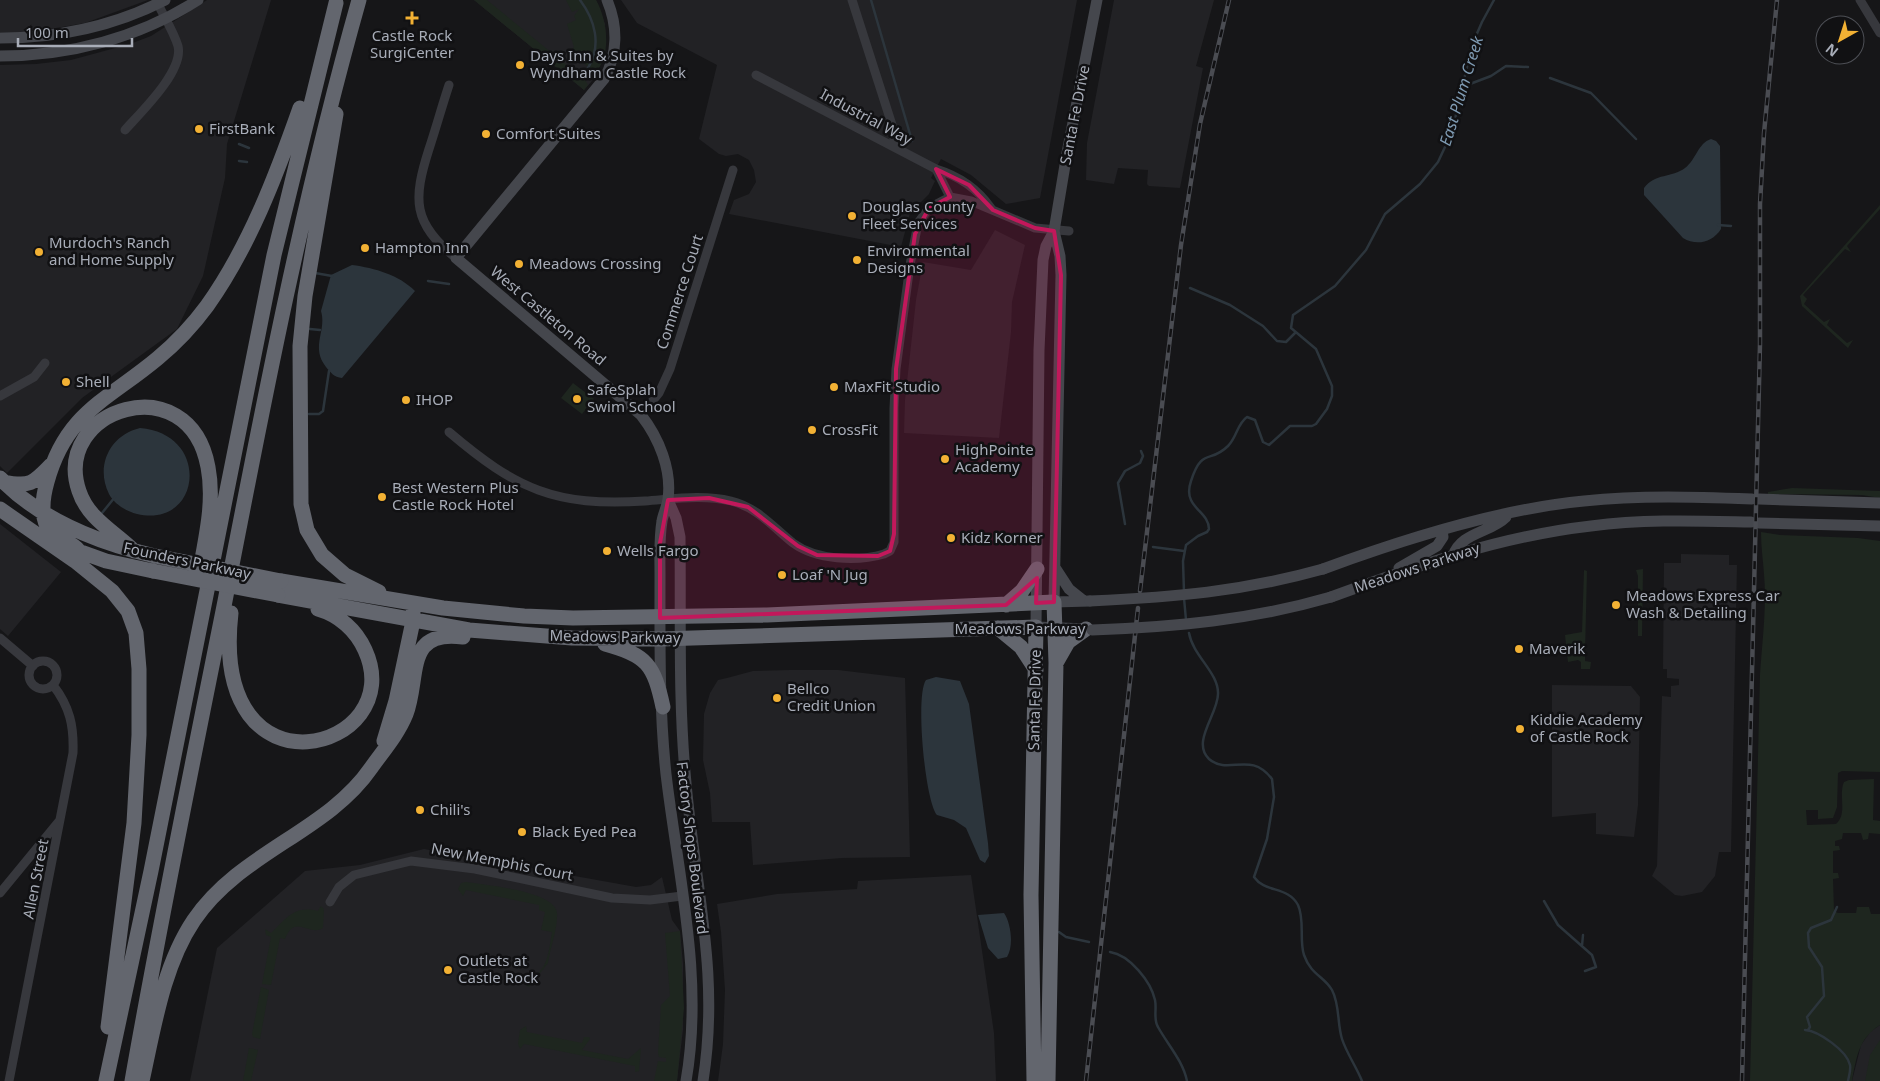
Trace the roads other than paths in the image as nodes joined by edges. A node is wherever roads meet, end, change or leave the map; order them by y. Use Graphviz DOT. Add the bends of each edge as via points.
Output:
graph roads {
  1 [pos="198,0"];
  2 [pos="359,0"];
  3 [pos="607,0"];
  4 [pos="852,0"];
  5 [pos="1097,0"];
  6 [pos="1860,0"];
  7 [pos="160,1"];
  8 [pos="336,1"];
  9 [pos="165,19"];
  10 [pos="1880,33"];
  11 [pos="0,38"];
  12 [pos="347,43"];
  13 [pos="0,56"];
  14 [pos="756,75"];
  15 [pos="449,85"];
  16 [pos="125,130"];
  17 [pos="894,147"];
  18 [pos="936,169"];
  19 [pos="733,170"];
  20 [pos="950,197"];
  21 [pos="993,210"];
  22 [pos="1054,231"];
  23 [pos="1069,231"];
  24 [pos="456,258"];
  25 [pos="45,363"];
  26 [pos="0,396"];
  27 [pos="641,415"];
  28 [pos="449,432"];
  29 [pos="257,435"];
  30 [pos="52,464"];
  31 [pos="2,480"];
  32 [pos="668,500"];
  33 [pos="1880,503"];
  34 [pos="0,504"];
  35 [pos="0,509"];
  36 [pos="43,512"];
  37 [pos="1510,513"];
  38 [pos="1880,526"];
  39 [pos="1442,531"];
  40 [pos="79,551"];
  41 [pos="134,551"];
  42 [pos="1453,556"];
  43 [pos="154,563"];
  44 [pos="1037,569"];
  45 [pos="1056,569"];
  46 [pos="1394,575"];
  47 [pos="280,588"];
  48 [pos="395,600"];
  49 [pos="1087,601"];
  50 [pos="1054,602"];
  51 [pos="1036,603"];
  52 [pos="1006,605"];
  53 [pos="660,618"];
  54 [pos="682,618"];
  55 [pos="414,621"];
  56 [pos="1036,627"];
  57 [pos="1054,627"];
  58 [pos="998,628"];
  59 [pos="1089,629"];
  60 [pos="491,632"];
  61 [pos="0,638"];
  62 [pos="581,638"];
  63 [pos="682,638"];
  64 [pos="661,639"];
  65 [pos="1056,663"];
  66 [pos="33,666"];
  67 [pos="1036,670"];
  68 [pos="53,685"];
  69 [pos="663,707"];
  70 [pos="178,736"];
  71 [pos="380,755"];
  72 [pos="62,818"];
  73 [pos="0,893"];
  74 [pos="682,896"];
  75 [pos="330,902"];
  76 [pos="9,1081"];
  77 [pos="99,1081"];
  78 [pos="106,1081"];
  79 [pos="132,1081"];
  80 [pos="142,1081"];
  81 [pos="686,1081"];
  82 [pos="703,1081"];
  83 [pos="1034,1081"];
  84 [pos="1048,1081"];
  1 -- 9 [label="main road"];
  2 -- 12 [label="highway"];
  3 -- 24 [label="main road" via="615,40 612,61 604,79"];
  4 -- 17 [label="street" via="894,131"];
  5 -- 22 [label="main road, Santa Fe Drive"];
  6 -- 10 [label="street"];
  7 -- 9 [label="street"];
  7 -- 11 [label="main road" via="133,14 75,31"];
  8 -- 30 [label="highway" via="274,175 257,216 219,287 174,343 84,415"];
  8 -- 70 [label="highway" via="274,255"];
  9 -- 13 [label="main road" via="76,49"];
  9 -- 16 [label="street" via="178,48 175,68"];
  12 -- 29 [label="highway" via="312,174"];
  12 -- 48 [label="highway" via="305,296 300,346 300,497 307,530 322,555 345,575"];
  14 -- 17 [label="street, Industrial Way"];
  15 -- 24 [label="street" via="422,173 418,197 433,237"];
  17 -- 18 [label="street, Industrial Way"];
  18 -- 20 [label="street"];
  18 -- 21 [label="street, Industrial Way" via="970,185"];
  19 -- 27 [label="street, Commerce Court" via="670,369 659,393"];
  20 -- 21 [label="street" via="971,200"];
  20 -- 32 [label="street" via="929,208 918,223 915,234 896,369 894,534 890,551 878,556 833,558 817,555 802,549 761,515 742,504 709,498"];
  21 -- 22 [label="street" via="1035,228"];
  22 -- 23 [label="street"];
  22 -- 44 [label="main road, Santa Fe Drive" via="1044,253 1041,283"];
  22 -- 45 [label="main road, Santa Fe Drive" via="1061,274"];
  24 -- 27 [label="main road, West Castleton Road"];
  25 -- 26 [label="street" via="34,377"];
  27 -- 32 [label="main road, West Castleton Road" via="661,449"];
  28 -- 32 [label="street" via="512,479 557,497 601,503"];
  29 -- 47 [label="highway" via="231,614 232,676 241,703 262,728 293,742 323,740 352,724 364,706 371,686 367,654 355,633 340,619"];
  29 -- 79 [label="highway" via="156,943"];
  30 -- 31 [label="highway" via="31,483 22,485"];
  30 -- 36 [label="highway" via="44,493"];
  31 -- 36 [label="highway, Founders Parkway"];
  32 -- 53 [label="main road, Factory Shops Boulevard" via="662,522"];
  32 -- 54 [label="main road, Factory Shops Boulevard" via="680,537"];
  33 -- 37 [label="main road, Meadows Parkway" via="1626,498 1556,504"];
  34 -- 40 [label="highway, Founders Parkway" via="50,540"];
  35 -- 77 [label="highway" via="112,591 128,611 136,633 139,735 134,823 111,1012"];
  36 -- 40 [label="highway" via="50,531"];
  36 -- 41 [label="highway, Founders Parkway" via="94,538"];
  37 -- 39 [label="main road, Meadows Parkway"];
  37 -- 42 [label="main road" via="1503,520 1470,536 1456,547"];
  38 -- 42 [label="main road, Meadows Parkway" via="1652,521 1592,526 1518,538"];
  39 -- 46 [label="main road" via="1443,537 1437,546 1399,568"];
  39 -- 49 [label="main road, Meadows Parkway, bridge" via="1275,582 1180,597"];
  40 -- 43 [label="highway, Founders Parkway" via="106,561"];
  41 -- 43 [label="highway, Founders Parkway"];
  41 -- 70 [label="highway" via="85,505 76,482 78,456 91,430 106,417 127,409 154,408 177,417 192,430 206,457 210,484 208,524 178,694"];
  42 -- 46 [label="main road, Meadows Parkway"];
  43 -- 47 [label="highway, Founders Parkway, bridge"];
  44 -- 51 [label="main road, Santa Fe Drive"];
  44 -- 52 [label="highway" via="1022,591"];
  45 -- 49 [label="main road" via="1069,589"];
  45 -- 50 [label="main road, Santa Fe Drive"];
  46 -- 59 [label="main road, Meadows Parkway, bridge" via="1280,610 1210,623"];
  47 -- 48 [label="highway, Founders Parkway"];
  47 -- 55 [label="highway, Meadows Parkway"];
  48 -- 53 [label="highway, Meadows Parkway" via="524,616"];
  48 -- 55 [label="highway" via="411,609"];
  49 -- 50 [label="main road, Meadows Parkway"];
  50 -- 51 [label="highway, Meadows Parkway"];
  50 -- 57 [label="highway, Santa Fe Drive"];
  51 -- 52 [label="highway, Meadows Parkway"];
  51 -- 56 [label="main road, Santa Fe Drive"];
  52 -- 54 [label="highway, Meadows Parkway"];
  53 -- 54 [label="highway, Meadows Parkway"];
  53 -- 64 [label="main road, Factory Shops Boulevard"];
  54 -- 63 [label="main road, Factory Shops Boulevard"];
  55 -- 60 [label="highway, Meadows Parkway"];
  55 -- 71 [label="highway"];
  56 -- 57 [label="main road, Meadows Parkway"];
  56 -- 58 [label="highway, Meadows Parkway"];
  56 -- 67 [label="highway, Santa Fe Drive"];
  57 -- 59 [label="main road, Meadows Parkway"];
  57 -- 65 [label="highway, Santa Fe Drive"];
  58 -- 63 [label="highway, Meadows Parkway"];
  58 -- 67 [label="highway" via="1020,646"];
  59 -- 65 [label="highway" via="1068,642"];
  60 -- 62 [label="highway, Meadows Parkway"];
  60 -- 71 [label="highway" via="471,638 438,637 424,645 416,664 406,712"];
  61 -- 66 [label="street"];
  62 -- 64 [label="highway, Meadows Parkway"];
  62 -- 69 [label="highway" via="620,648 641,659 655,675"];
  63 -- 64 [label="highway, Meadows Parkway"];
  63 -- 82 [label="main road, Factory Shops Boulevard" via="683,757 708,962 709,1018"];
  64 -- 69 [label="main road, Factory Shops Boulevard"];
  65 -- 84 [label="highway, Santa Fe Drive"];
  66 -- 68 [label="street" via="29,674 35,687 45,689"];
  66 -- 68 [label="street" via="45,661 53,665 57,677"];
  67 -- 83 [label="highway, Santa Fe Drive" via="1031,894"];
  68 -- 72 [label="street, Allen Street" via="65,701 73,740"];
  69 -- 74 [label="main road, Factory Shops Boulevard" via="666,770"];
  70 -- 78 [label="highway"];
  71 -- 80 [label="highway" via="343,799 237,873 198,914 180,943 170,969"];
  72 -- 73 [label="street"];
  72 -- 76 [label="street, Allen Street"];
  74 -- 75 [label="street, New Memphis Court" via="650,900 612,898 475,869 412,861 354,875 339,888"];
  74 -- 81 [label="main road, Factory Shops Boulevard" via="692,990 692,1040"];
}
